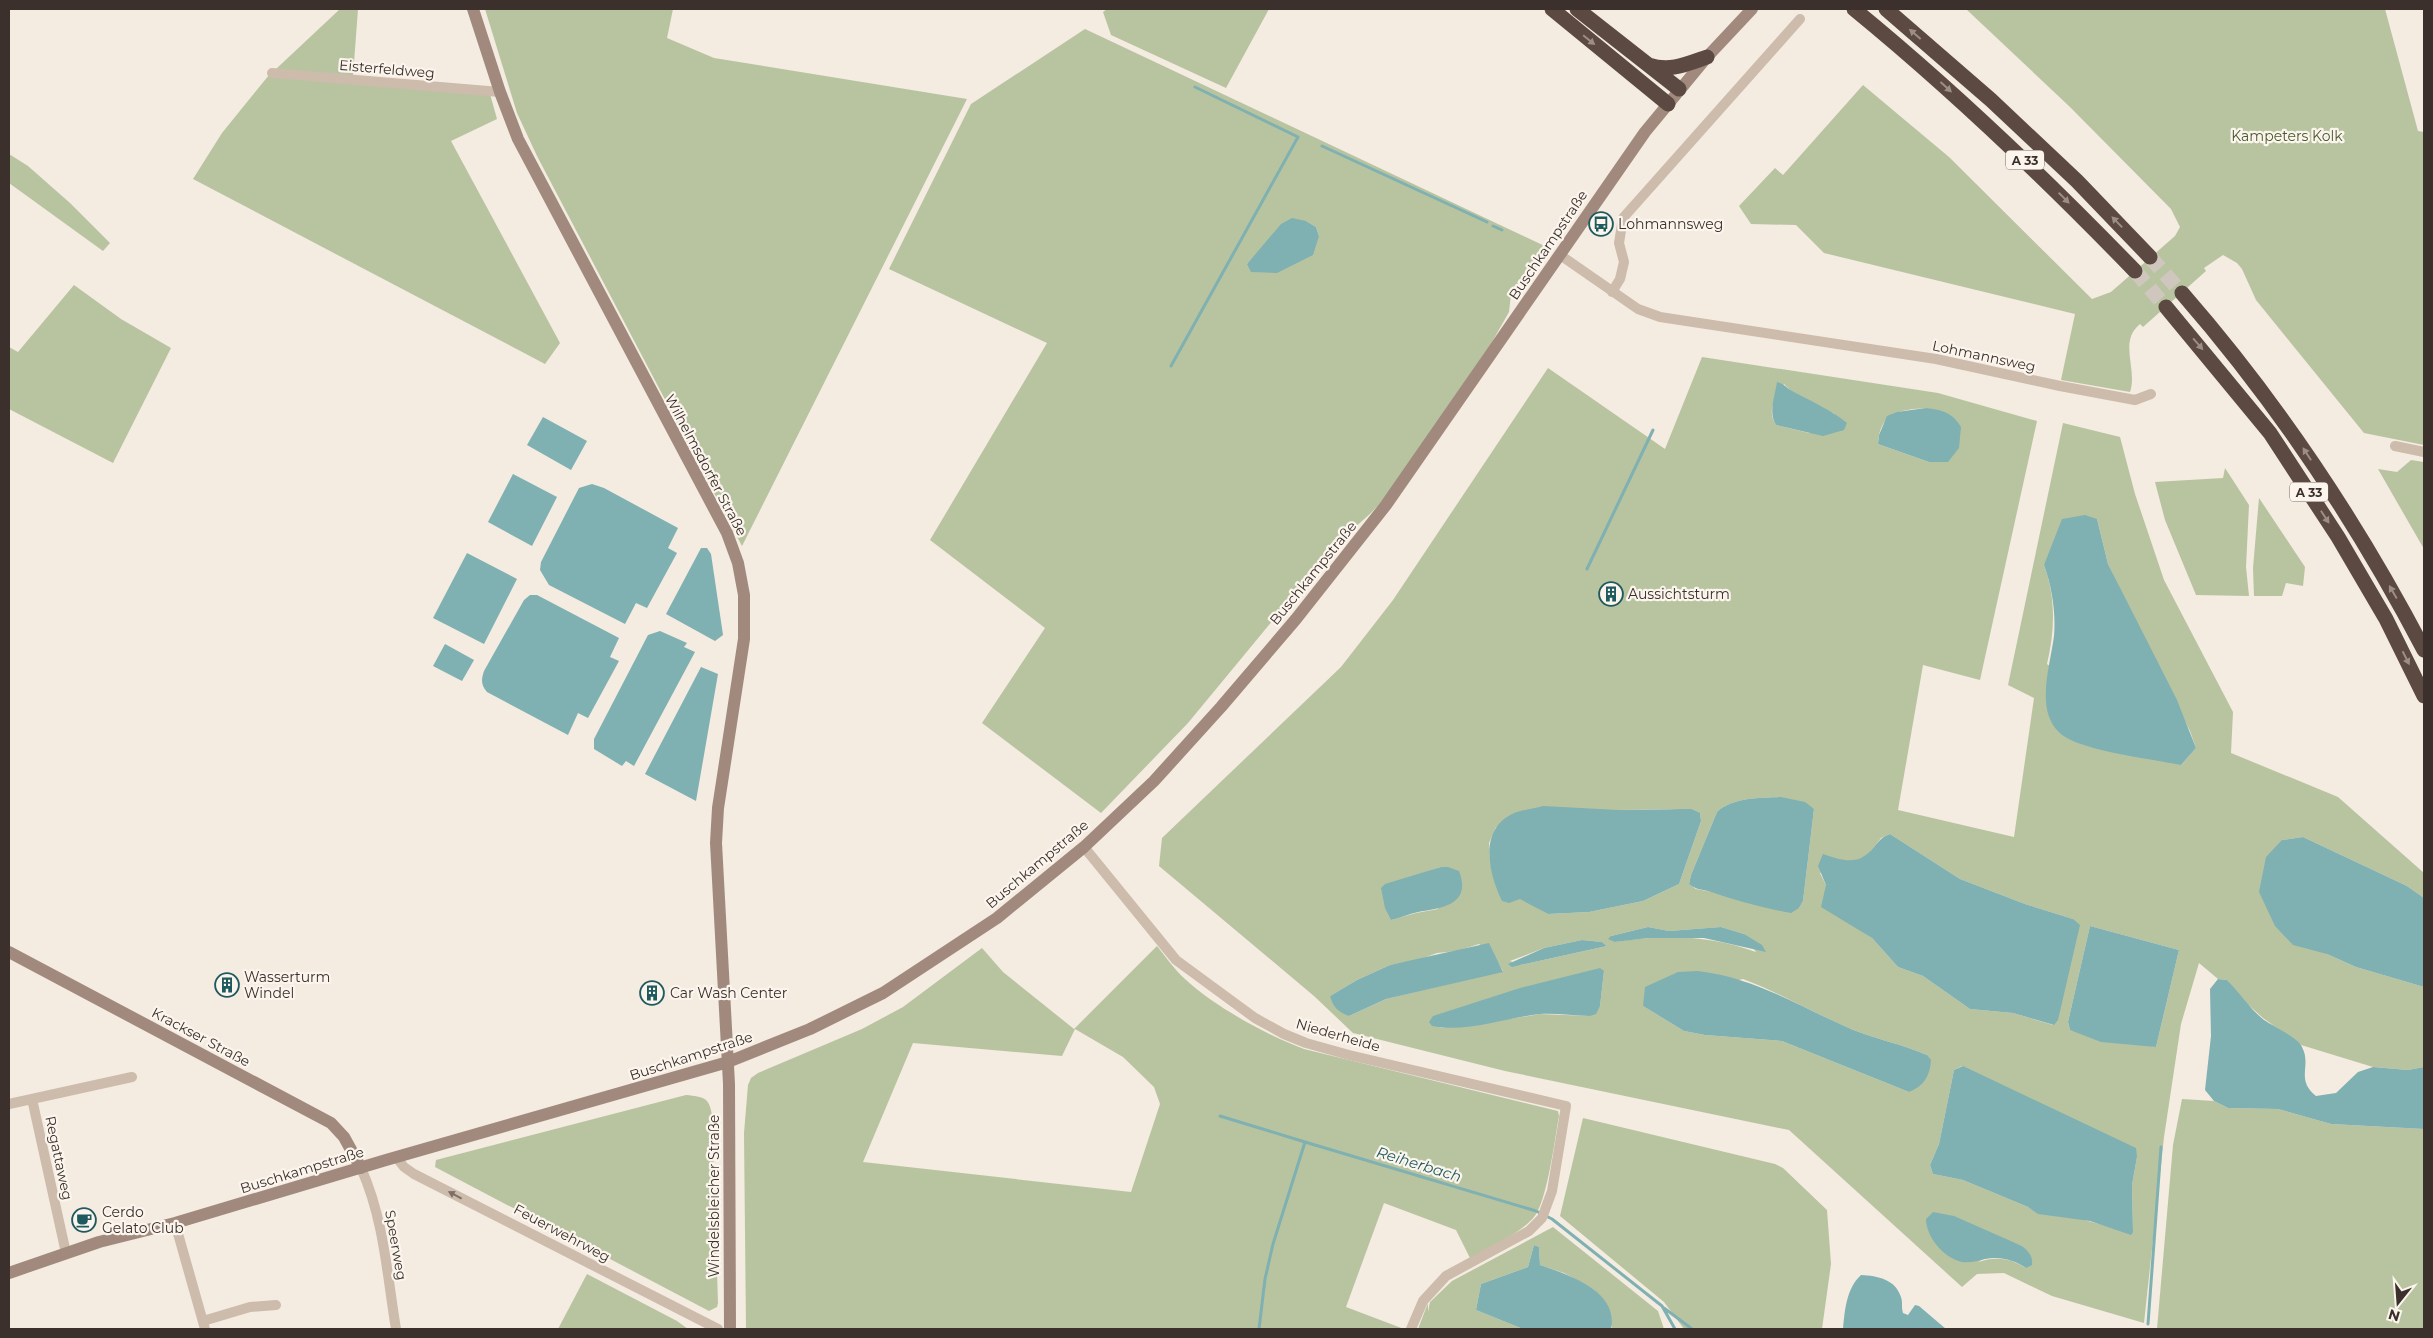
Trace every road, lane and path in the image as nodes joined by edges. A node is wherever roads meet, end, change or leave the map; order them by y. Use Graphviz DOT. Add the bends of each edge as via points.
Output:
graph roads {
  1 [pos="474,9"];
  2 [pos="1552,9"];
  3 [pos="1577,9"];
  4 [pos="1752,9"];
  5 [pos="1854,9"];
  6 [pos="1886,9"];
  7 [pos="1800,19"];
  8 [pos="1707,56"];
  9 [pos="1645,63"];
  10 [pos="272,73"];
  11 [pos="1679,89"];
  12 [pos="500,92"];
  13 [pos="1668,104"];
  14 [pos="1560,255"];
  15 [pos="2150,257"];
  16 [pos="2135,271"];
  17 [pos="1612,292"];
  18 [pos="2182,293"];
  19 [pos="2166,307"];
  20 [pos="2150,394"];
  21 [pos="2395,446"];
  22 [pos="2424,452"];
  23 [pos="2424,650"];
  24 [pos="2424,696"];
  25 [pos="1084,847"];
  26 [pos="9,952"];
  27 [pos="728,1062"];
  28 [pos="132,1077"];
  29 [pos="32,1099"];
  30 [pos="9,1104"];
  31 [pos="396,1157"];
  32 [pos="361,1168"];
  33 [pos="175,1223"];
  34 [pos="66,1253"];
  35 [pos="9,1273"];
  36 [pos="276,1305"];
  37 [pos="204,1325"];
  38 [pos="396,1329"];
  39 [pos="718,1329"];
  40 [pos="730,1329"];
  41 [pos="1411,1329"];
  1 -- 12 [label="main road, Wilhelmsdorfer Straße"];
  2 -- 13 [label="highway, one-way"];
  3 -- 9 [label="highway"];
  4 -- 8 [label="main road, Buschkampstraße"];
  5 -- 16 [label="highway, A 33, one-way" via="1910,54 1988,125"];
  15 -- 6 [label="highway, A 33, one-way" via="2077,181 1991,100"];
  7 -- 17 [label="street" via="1623,218 1619,242 1624,262 1620,279"];
  8 -- 9 [label="highway" via="1669,69"];
  8 -- 11 [label="main road, Buschkampstraße"];
  9 -- 11 [label="highway"];
  10 -- 12 [label="street, Eisterfeldweg"];
  11 -- 13 [label="main road, Buschkampstraße"];
  12 -- 27 [label="main road, Wilhelmsdorfer Straße" via="518,139 727,533 738,562 744,595 744,639 718,808 716,843"];
  13 -- 14 [label="main road, Buschkampstraße" via="1609,181"];
  14 -- 17 [label="street, Lohmannsweg"];
  14 -- 25 [label="main road, Buschkampstraße" via="1386,505 1296,618 1154,781"];
  17 -- 20 [label="street, Lohmannsweg" via="1638,309 1660,317 1936,359 2135,400"];
  23 -- 18 [label="highway, A 33, one-way" via="2357,530 2288,425"];
  19 -- 24 [label="highway, A 33, one-way" via="2270,433 2338,537 2386,619"];
  21 -- 22 [label="street"];
  25 -- 27 [label="main road, Buschkampstraße" via="997,918 911,976 845,1012"];
  25 -- 41 [label="street, Niederheide" via="1176,960 1255,1018 1284,1034 1349,1055 1566,1106 1548,1207 1542,1218 1529,1230 1446,1276 1423,1301"];
  26 -- 32 [label="main road, Krackser Straße" via="331,1124 344,1137"];
  27 -- 31 [label="main road, Buschkampstraße"];
  27 -- 40 [label="main road, Windelsbleicher Straße"];
  28 -- 29 [label="street"];
  29 -- 30 [label="street"];
  29 -- 34 [label="street, Regattaweg"];
  31 -- 32 [label="main road, Buschkampstraße"];
  39 -- 31 [label="street, Feuerwehrweg, one-way" via="414,1174"];
  32 -- 33 [label="main road, Buschkampstraße"];
  32 -- 38 [label="street, Speerweg" via="375,1205 390,1277"];
  33 -- 34 [label="main road, Buschkampstraße"];
  33 -- 37 [label="street"];
  34 -- 35 [label="main road, Buschkampstraße"];
  36 -- 37 [label="street" via="250,1307"];
}
